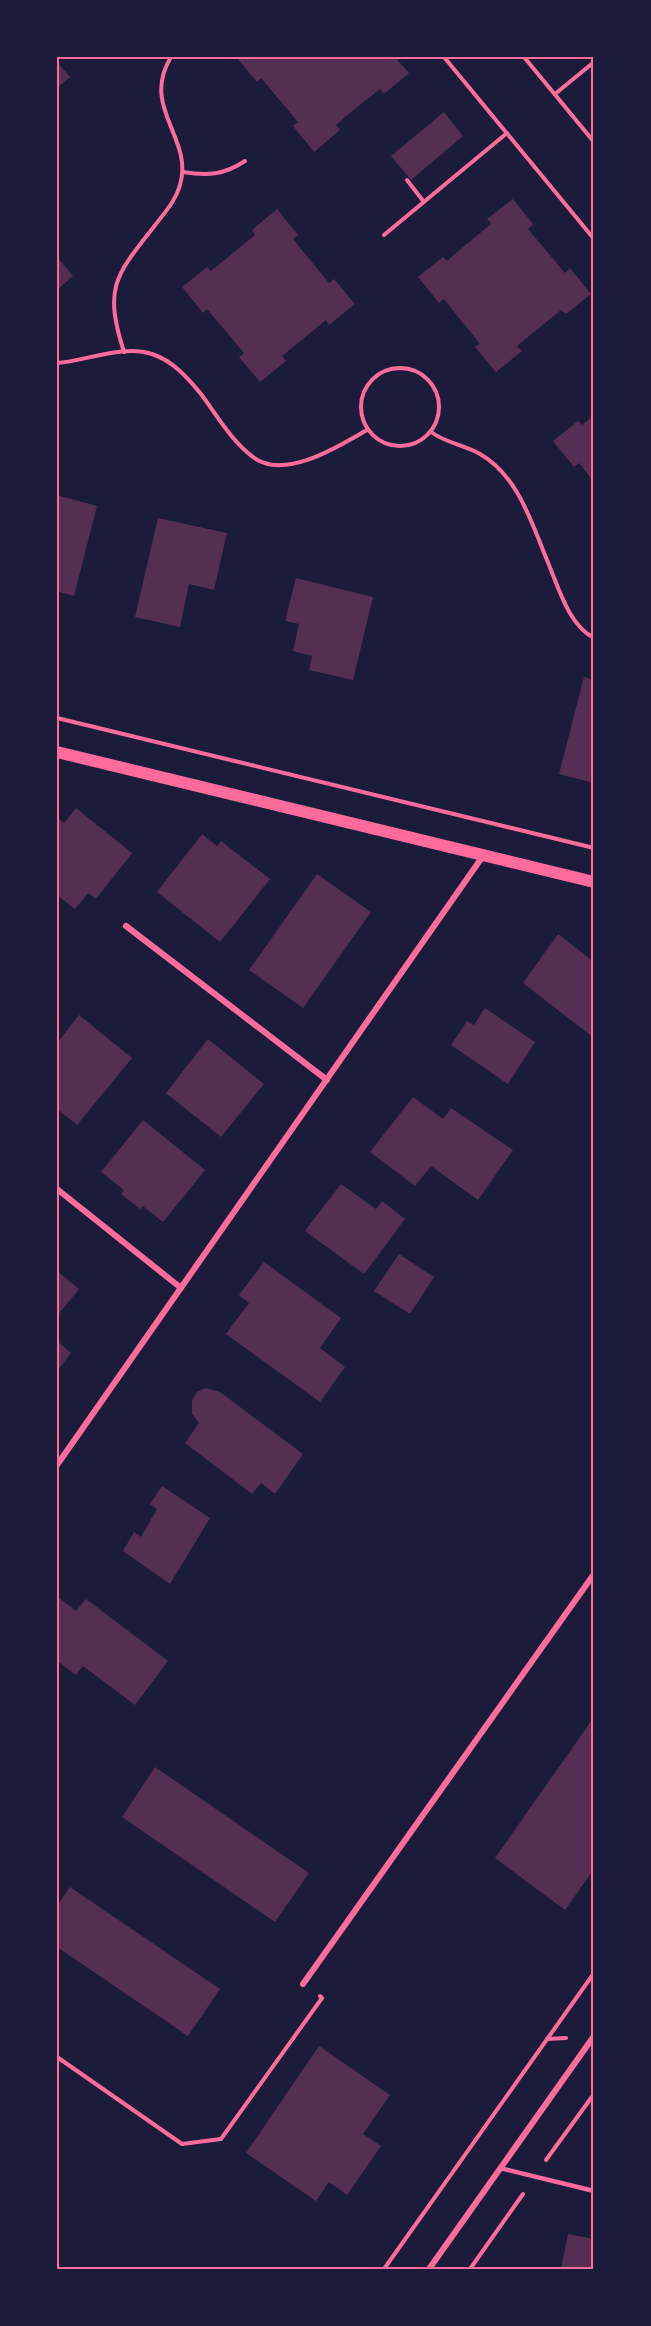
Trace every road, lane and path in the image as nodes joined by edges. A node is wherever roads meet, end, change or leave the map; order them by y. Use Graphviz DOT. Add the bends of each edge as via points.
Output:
graph roads {
  1 [pos="171,57"];
  2 [pos="444,57"];
  3 [pos="524,57"];
  4 [pos="594,62"];
  5 [pos="555,94"];
  6 [pos="507,133"];
  7 [pos="594,142"];
  8 [pos="244,160"];
  9 [pos="183,172"];
  10 [pos="407,180"];
  11 [pos="424,202"];
  12 [pos="384,235"];
  13 [pos="594,238"];
  14 [pos="124,352"];
  15 [pos="57,363"];
  16 [pos="367,429"];
  17 [pos="431,432"];
  18 [pos="594,638"];
  19 [pos="57,718"];
  20 [pos="57,752"];
  21 [pos="594,848"];
  22 [pos="483,856"];
  23 [pos="594,882"];
  24 [pos="126,926"];
  25 [pos="327,1080"];
  26 [pos="57,1189"];
  27 [pos="181,1288"];
  28 [pos="57,1465"];
  29 [pos="594,1574"];
  30 [pos="594,1972"];
  31 [pos="303,1984"];
  32 [pos="594,2036"];
  33 [pos="57,2057"];
  34 [pos="500,2168"];
  35 [pos="594,2191"];
  36 [pos="384,2269"];
  37 [pos="429,2269"];
  1 -- 9 [label="path" via="163,73 160,95"];
  2 -- 6 [label="path"];
  3 -- 5 [label="path"];
  4 -- 5 [label="path"];
  5 -- 7 [label="path"];
  6 -- 11 [label="path"];
  6 -- 13 [label="path"];
  8 -- 9 [label="path" via="217,174"];
  9 -- 14 [label="path" via="176,197 130,258 115,285 113,309"];
  10 -- 11 [label="path"];
  11 -- 12 [label="path"];
  14 -- 15 [label="path"];
  14 -- 16 [label="path" via="152,354 178,369 243,448 268,464 303,460"];
  16 -- 17 [label="path" via="393,446 414,444"];
  16 -- 17 [label="path" via="362,418 363,392 380,373 405,368 418,372 435,390 440,402"];
  17 -- 18 [label="path" via="479,453 505,475 525,509 569,609 578,625"];
  19 -- 21 [label="path"];
  20 -- 22 [label="main road"];
  22 -- 23 [label="main road"];
  22 -- 25 [label="street"];
  24 -- 25 [label="street"];
  25 -- 27 [label="street"];
  26 -- 27 [label="street"];
  27 -- 28 [label="street"];
  29 -- 31 [label="street"];
  30 -- 36 [label="path"];
  31 -- 33 [label="path" via="322,1998 221,2139 182,2144"];
  32 -- 34 [label="street"];
  34 -- 35 [label="lane"];
  34 -- 37 [label="street"];
}
